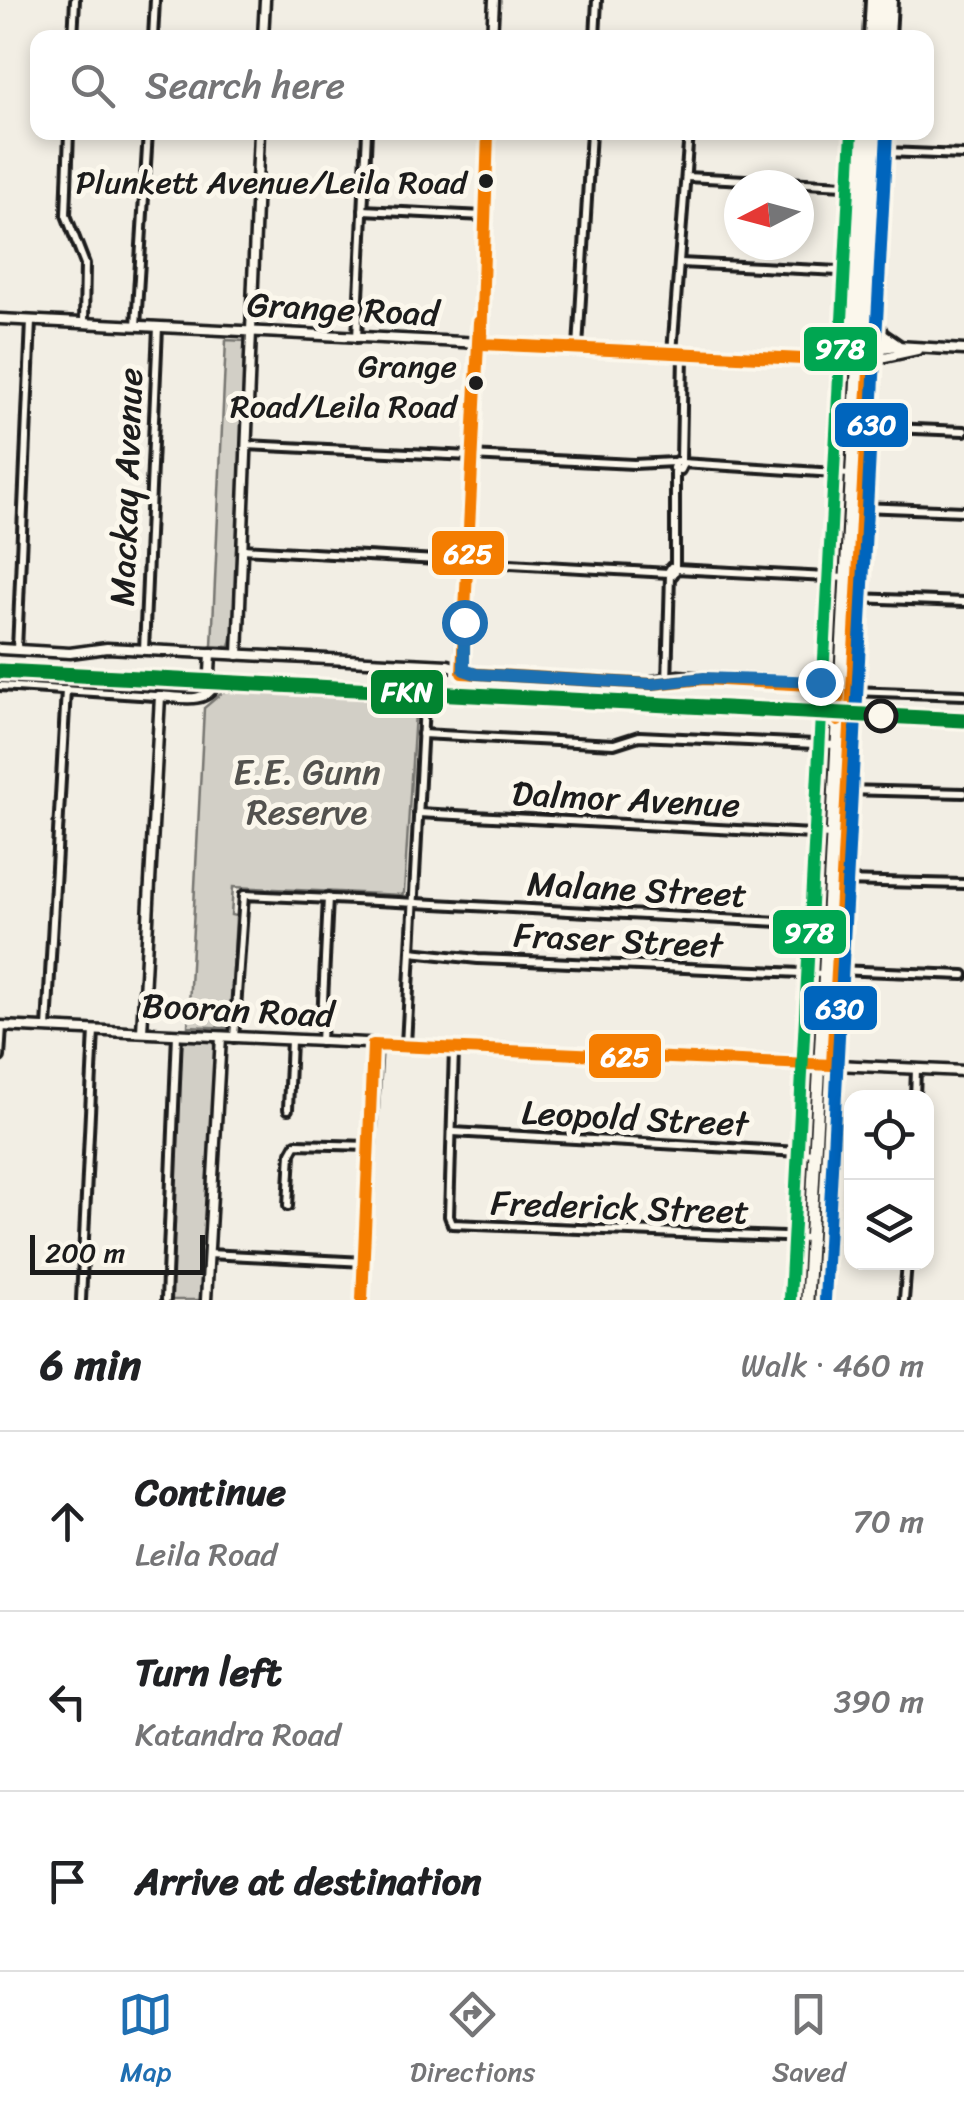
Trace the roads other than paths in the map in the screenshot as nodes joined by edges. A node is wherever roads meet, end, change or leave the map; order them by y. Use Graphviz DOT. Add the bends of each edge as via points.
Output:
graph roads {
  1 [pos="74,0"];
  2 [pos="154,0"];
  3 [pos="265,0"];
  4 [pos="494,0"];
  5 [pos="597,0"];
  6 [pos="878,0"];
  7 [pos="73,30"];
  8 [pos="153,30"];
  9 [pos="263,30"];
  10 [pos="492,30"];
  11 [pos="595,30"];
  12 [pos="872,30"];
  13 [pos="885,30"];
  14 [pos="69,140"];
  15 [pos="148,140"];
  16 [pos="259,140"];
  17 [pos="367,140"];
  18 [pos="488,140"];
  19 [pos="591,140"];
  20 [pos="689,140"];
  21 [pos="866,140"];
  22 [pos="870,140"];
  23 [pos="881,140"];
  24 [pos="877,152"];
  25 [pos="964,155"];
  26 [pos="686,177"];
  27 [pos="864,186"];
  28 [pos="363,210"];
  29 [pos="484,216"];
  30 [pos="680,264"];
  31 [pos="863,273"];
  32 [pos="871,309"];
  33 [pos="0,319"];
  34 [pos="31,321"];
  35 [pos="84,323"];
  36 [pos="138,326"];
  37 [pos="158,327"];
  38 [pos="251,332"];
  39 [pos="357,338"];
  40 [pos="478,344"];
  41 [pos="897,346"];
  42 [pos="922,348"];
  43 [pos="580,349"];
  44 [pos="964,350"];
  45 [pos="677,353"];
  46 [pos="864,357"];
  47 [pos="862,395"];
  48 [pos="866,427"];
  49 [pos="964,431"];
  50 [pos="246,445"];
  51 [pos="473,456"];
  52 [pos="678,466"];
  53 [pos="857,474"];
  54 [pos="862,507"];
  55 [pos="964,511"];
  56 [pos="241,550"];
  57 [pos="467,561"];
  58 [pos="672,571"];
  59 [pos="851,578"];
  60 [pos="856,598"];
  61 [pos="964,602"];
  62 [pos="0,649"];
  63 [pos="17,650"];
  64 [pos="144,650"];
  65 [pos="214,654"];
  66 [pos="235,655"];
  67 [pos="462,670"];
  68 [pos="667,680"];
  69 [pos="0,686"];
  70 [pos="845,686"];
  71 [pos="66,690"];
  72 [pos="964,695"];
  73 [pos="157,696"];
  74 [pos="424,706"];
  75 [pos="422,734"];
  76 [pos="836,745"];
  77 [pos="840,790"];
  78 [pos="964,793"];
  79 [pos="418,813"];
  80 [pos="832,834"];
  81 [pos="840,880"];
  82 [pos="964,884"];
  83 [pos="328,898"];
  84 [pos="413,903"];
  85 [pos="832,925"];
  86 [pos="411,952"];
  87 [pos="830,972"];
  88 [pos="964,975"];
  89 [pos="1,1026"];
  90 [pos="49,1028"];
  91 [pos="96,1030"];
  92 [pos="142,1032"];
  93 [pos="179,1034"];
  94 [pos="219,1037"];
  95 [pos="234,1038"];
  96 [pos="291,1040"];
  97 [pos="321,1042"];
  98 [pos="375,1045"];
  99 [pos="406,1046"];
  100 [pos="456,1049"];
  101 [pos="0,1057"];
  102 [pos="825,1065"];
  103 [pos="916,1069"];
  104 [pos="964,1070"];
  105 [pos="915,1090"];
  106 [pos="288,1109"];
  107 [pos="453,1135"];
  108 [pos="370,1146"];
  109 [pos="819,1151"];
  110 [pos="288,1206"];
  111 [pos="810,1240"];
  112 [pos="208,1254"];
  113 [pos="364,1262"];
  114 [pos="906,1270"];
  115 [pos="81,1300"];
  116 [pos="166,1300"];
  117 [pos="206,1300"];
  118 [pos="362,1300"];
  119 [pos="806,1300"];
  120 [pos="820,1300"];
  121 [pos="904,1300"];
  1 -- 7 [label="street"];
  2 -- 8 [label="street"];
  3 -- 9 [label="street"];
  4 -- 10 [label="street"];
  5 -- 11 [label="street"];
  6 -- 12 [label="highway"];
  6 -- 13 [label="highway"];
  14 -- 35 [label="street" via="66,214 85,264"];
  15 -- 36 [label="street"];
  16 -- 38 [label="street"];
  17 -- 28 [label="street"];
  18 -- 29 [label="street"];
  19 -- 43 [label="street"];
  20 -- 26 [label="street"];
  21 -- 27 [label="street"];
  22 -- 24 [label="highway"];
  23 -- 24 [label="highway"];
  24 -- 25 [label="street"];
  24 -- 27 [label="highway"];
  24 -- 31 [label="highway"];
  24 -- 32 [label="street" via="879,288"];
  26 -- 27 [label="street"];
  26 -- 30 [label="street"];
  27 -- 31 [label="highway"];
  28 -- 29 [label="street"];
  28 -- 39 [label="street"];
  29 -- 40 [label="street"];
  30 -- 31 [label="street"];
  30 -- 45 [label="street"];
  31 -- 32 [label="highway"];
  31 -- 46 [label="highway" via="858,339"];
  32 -- 41 [label="highway" via="882,335"];
  32 -- 46 [label="highway"];
  33 -- 34 [label="street, Grange Road"];
  34 -- 35 [label="street, Grange Road"];
  34 -- 63 [label="street"];
  35 -- 36 [label="street, Grange Road"];
  36 -- 37 [label="street, Grange Road"];
  37 -- 38 [label="street, Grange Road"];
  37 -- 64 [label="street, Mackay Avenue"];
  38 -- 39 [label="street, Grange Road"];
  38 -- 50 [label="street"];
  39 -- 40 [label="street, Grange Road"];
  40 -- 43 [label="street, Grange Road"];
  40 -- 51 [label="street"];
  41 -- 42 [label="street"];
  41 -- 46 [label="street"];
  42 -- 44 [label="street"];
  42 -- 46 [label="street"];
  43 -- 45 [label="street, Grange Road"];
  45 -- 46 [label="street, Grange Road"];
  45 -- 52 [label="street"];
  46 -- 47 [label="highway"];
  47 -- 48 [label="highway"];
  47 -- 53 [label="highway"];
  48 -- 49 [label="street"];
  48 -- 53 [label="highway"];
  50 -- 51 [label="street"];
  50 -- 56 [label="street"];
  51 -- 52 [label="street"];
  51 -- 57 [label="street"];
  52 -- 53 [label="street"];
  52 -- 58 [label="street"];
  53 -- 54 [label="highway"];
  53 -- 59 [label="highway"];
  54 -- 55 [label="street"];
  54 -- 59 [label="highway"];
  56 -- 57 [label="street"];
  56 -- 66 [label="street"];
  57 -- 58 [label="street"];
  57 -- 67 [label="street"];
  58 -- 59 [label="street"];
  58 -- 68 [label="street"];
  59 -- 60 [label="highway"];
  59 -- 70 [label="highway"];
  60 -- 61 [label="street"];
  60 -- 70 [label="highway"];
  62 -- 63 [label="street"];
  63 -- 64 [label="street"];
  64 -- 65 [label="street"];
  65 -- 66 [label="street"];
  65 -- 73 [label="street" via="207,690 195,698"];
  66 -- 67 [label="street"];
  67 -- 68 [label="street"];
  68 -- 70 [label="street"];
  69 -- 71 [label="street"];
  70 -- 72 [label="street"];
  70 -- 76 [label="highway"];
  70 -- 77 [label="highway"];
  71 -- 73 [label="street"];
  71 -- 90 [label="street"];
  73 -- 92 [label="street"];
  74 -- 75 [label="street"];
  75 -- 76 [label="street"];
  75 -- 79 [label="street"];
  76 -- 77 [label="highway"];
  77 -- 78 [label="street"];
  77 -- 80 [label="highway"];
  77 -- 81 [label="highway"];
  79 -- 80 [label="street, Dalmor Avenue"];
  79 -- 84 [label="street"];
  80 -- 85 [label="highway"];
  81 -- 82 [label="street"];
  81 -- 85 [label="highway"];
  83 -- 84 [label="street, Malane Street"];
  83 -- 95 [label="street, Malane Street" via="242,897"];
  83 -- 97 [label="street"];
  84 -- 85 [label="street, Malane Street"];
  84 -- 86 [label="street"];
  85 -- 87 [label="highway"];
  86 -- 87 [label="street, Fraser Street"];
  86 -- 99 [label="street"];
  87 -- 88 [label="street, Fraser Street"];
  87 -- 102 [label="highway"];
  89 -- 90 [label="street, Booran Road"];
  89 -- 101 [label="street"];
  90 -- 91 [label="street, Booran Road"];
  91 -- 92 [label="street, Booran Road"];
  91 -- 115 [label="street"];
  92 -- 93 [label="street, Booran Road"];
  93 -- 94 [label="street, Booran Road"];
  93 -- 116 [label="street"];
  94 -- 95 [label="street, Booran Road"];
  94 -- 112 [label="street"];
  95 -- 96 [label="street, Booran Road"];
  96 -- 97 [label="street, Booran Road"];
  96 -- 106 [label="street"];
  97 -- 98 [label="street, Booran Road"];
  98 -- 99 [label="street, Booran Road"];
  98 -- 108 [label="street"];
  99 -- 100 [label="street, Booran Road"];
  100 -- 102 [label="street, Booran Road"];
  100 -- 107 [label="street"];
  102 -- 103 [label="street, Booran Road"];
  102 -- 109 [label="highway"];
  103 -- 104 [label="street, Booran Road"];
  103 -- 105 [label="street"];
  107 -- 109 [label="street, Leopold Street"];
  107 -- 111 [label="street, Frederick Street" via="450,1222"];
  108 -- 110 [label="street" via="296,1144"];
  108 -- 113 [label="street"];
  109 -- 111 [label="highway"];
  109 -- 120 [label="highway"];
  111 -- 119 [label="highway"];
  112 -- 113 [label="street"];
  112 -- 117 [label="street"];
  113 -- 118 [label="street"];
  114 -- 121 [label="street"];
}
